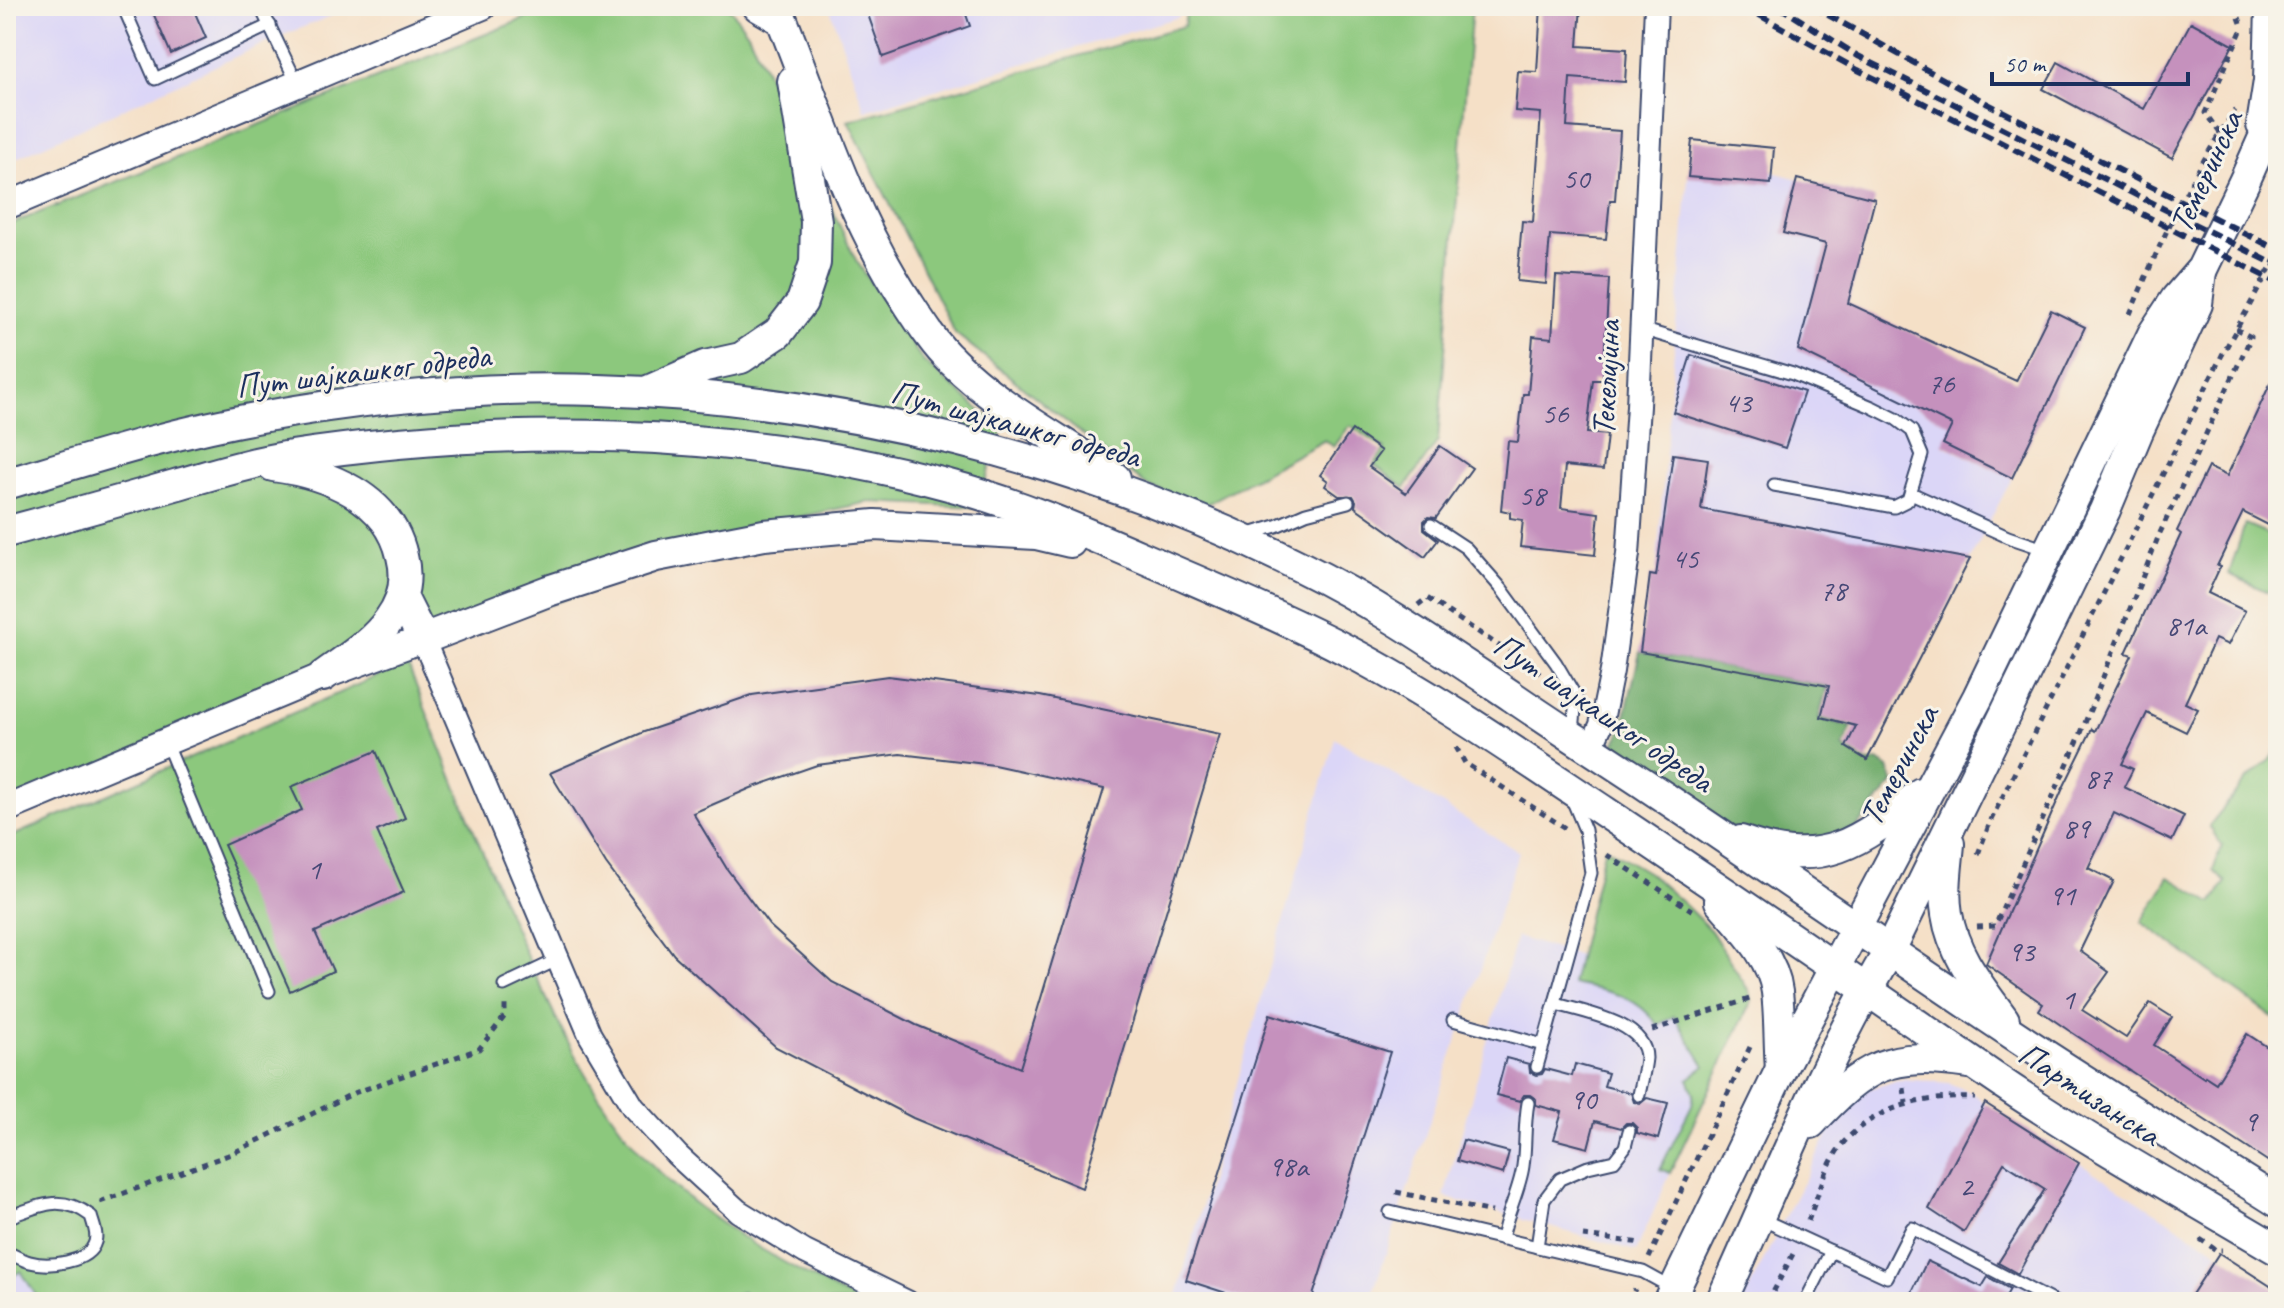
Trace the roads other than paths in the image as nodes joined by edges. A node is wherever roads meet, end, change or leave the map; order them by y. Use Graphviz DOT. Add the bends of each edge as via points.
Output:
graph roads {
  1 [pos="123,6"];
  2 [pos="260,6"];
  3 [pos="483,6"];
  4 [pos="1656,6"];
  5 [pos="2271,6"];
  6 [pos="772,11"];
  7 [pos="270,25"];
  8 [pos="298,83"];
  9 [pos="2278,106"];
  10 [pos="2257,151"];
  11 [pos="6,206"];
  12 [pos="2202,269"];
  13 [pos="1641,329"];
  14 [pos="646,392"];
  15 [pos="251,464"];
  16 [pos="6,484"];
  17 [pos="1774,485"];
  18 [pos="1911,493"];
  19 [pos="1139,495"];
  20 [pos="1348,502"];
  21 [pos="1431,525"];
  22 [pos="6,532"];
  23 [pos="1238,538"];
  24 [pos="2048,551"];
  25 [pos="1143,558"];
  26 [pos="402,597"];
  27 [pos="423,639"];
  28 [pos="323,676"];
  29 [pos="166,742"];
  30 [pos="1582,743"];
  31 [pos="1929,786"];
  32 [pos="1567,787"];
  33 [pos="6,809"];
  34 [pos="1951,826"];
  35 [pos="1719,834"];
  36 [pos="1692,870"];
  37 [pos="1857,928"];
  38 [pos="1890,950"];
  39 [pos="559,959"];
  40 [pos="1834,967"];
  41 [pos="504,985"];
  42 [pos="1866,989"];
  43 [pos="269,991"];
  44 [pos="1556,1004"];
  45 [pos="1453,1020"];
  46 [pos="2018,1037"];
  47 [pos="1543,1045"];
  48 [pos="1976,1065"];
  49 [pos="1537,1067"];
  50 [pos="1781,1069"];
  51 [pos="1639,1095"];
  52 [pos="1528,1103"];
  53 [pos="1629,1131"];
  54 [pos="1791,1145"];
  55 [pos="2278,1202"];
  56 [pos="1390,1212"];
  57 [pos="6,1218"];
  58 [pos="1759,1218"];
  59 [pos="1502,1239"];
  60 [pos="1537,1247"];
  61 [pos="2278,1250"];
  62 [pos="1831,1251"];
  63 [pos="6,1252"];
  64 [pos="1671,1296"];
  65 [pos="907,1302"];
  66 [pos="1721,1302"];
  67 [pos="1805,1302"];
  68 [pos="2054,1302"];
  1 -- 7 [label="lane" via="155,79"];
  2 -- 7 [label="lane"];
  3 -- 8 [label="street"];
  4 -- 13 [label="street, Текелијина"];
  5 -- 10 [label="main road" via="2269,81"];
  6 -- 14 [label="main road" via="816,221 815,263 802,302 778,333 741,358 705,366"];
  6 -- 19 [label="main road" via="882,263 918,318 950,360 991,394"];
  7 -- 8 [label="lane"];
  8 -- 11 [label="street"];
  9 -- 10 [label="main road, Темеринска"];
  10 -- 12 [label="main road, Темеринска"];
  12 -- 24 [label="main road, Темеринска" via="2153,334"];
  12 -- 34 [label="main road, Темеринска" via="2197,304 2105,510"];
  13 -- 18 [label="lane" via="1793,374 1896,419 1912,431 1922,455"];
  13 -- 30 [label="street, Текелијина" via="1621,614 1601,725"];
  14 -- 16 [label="main road, Пут шајкашког одреда" via="480,391 262,416"];
  14 -- 19 [label="main road, Пут шајкашког одреда" via="838,415 1028,459"];
  15 -- 22 [label="main road"];
  15 -- 25 [label="main road" via="471,438 665,438 765,449 943,483 1041,515"];
  15 -- 26 [label="main road" via="317,476 370,502 400,548 406,578"];
  17 -- 18 [label="lane" via="1894,507"];
  18 -- 24 [label="lane"];
  19 -- 23 [label="main road, Пут шајкашког одреда"];
  20 -- 23 [label="lane"];
  21 -- 30 [label="lane" via="1466,548 1556,663 1576,697"];
  23 -- 30 [label="main road, Пут шајкашког одреда" via="1387,613"];
  24 -- 31 [label="main road, Темеринска"];
  25 -- 27 [label="main road" via="1023,534 875,525 764,535 656,556"];
  25 -- 32 [label="main road" via="1349,652"];
  26 -- 27 [label="main road"];
  26 -- 28 [label="main road" via="369,644"];
  27 -- 28 [label="street"];
  27 -- 39 [label="street"];
  28 -- 29 [label="street"];
  29 -- 33 [label="street"];
  29 -- 43 [label="lane"];
  30 -- 35 [label="main road, Пут шајкашког одреда"];
  31 -- 35 [label="main road" via="1852,843 1828,852 1757,847"];
  31 -- 37 [label="main road, Темеринска"];
  32 -- 36 [label="main road"];
  32 -- 44 [label="lane" via="1585,830 1591,873"];
  34 -- 38 [label="main road, Темеринска"];
  34 -- 46 [label="main road" via="1946,913 1952,934 1970,974"];
  35 -- 37 [label="main road, Пут шајкашког одреда"];
  36 -- 40 [label="main road"];
  36 -- 50 [label="main road" via="1745,931 1772,976"];
  37 -- 38 [label="main road, Пут шајкашког одреда"];
  37 -- 40 [label="main road, Темеринска"];
  38 -- 42 [label="main road, Темеринска"];
  38 -- 46 [label="main road, Партизанска"];
  39 -- 41 [label="lane"];
  39 -- 65 [label="street" via="590,1035 633,1107 677,1155 738,1211 805,1252"];
  40 -- 42 [label="main road"];
  40 -- 50 [label="main road, Темеринска"];
  42 -- 48 [label="main road, Партизанска"];
  42 -- 54 [label="main road, Темеринска"];
  44 -- 47 [label="lane"];
  44 -- 51 [label="lane" via="1614,1021 1637,1035 1646,1056"];
  45 -- 47 [label="lane"];
  46 -- 55 [label="main road, Партизанска"];
  47 -- 49 [label="lane"];
  48 -- 54 [label="main road" via="1929,1057 1897,1059 1847,1087"];
  48 -- 61 [label="main road, Партизанска" via="2137,1169"];
  50 -- 64 [label="main road, Темеринска"];
  52 -- 59 [label="lane" via="1523,1168"];
  53 -- 60 [label="lane" via="1614,1161 1560,1179 1544,1200"];
  54 -- 58 [label="main road, Темеринска"];
  56 -- 59 [label="lane"];
  57 -- 63 [label="lane" via="68,1203 91,1216 95,1230 95,1243 75,1259 33,1263"];
  58 -- 62 [label="lane"];
  58 -- 66 [label="main road, Темеринска"];
  59 -- 60 [label="lane"];
  60 -- 64 [label="lane" via="1643,1272"];
  62 -- 67 [label="lane"];
  62 -- 68 [label="lane" via="1887,1277 1912,1228"];
}
